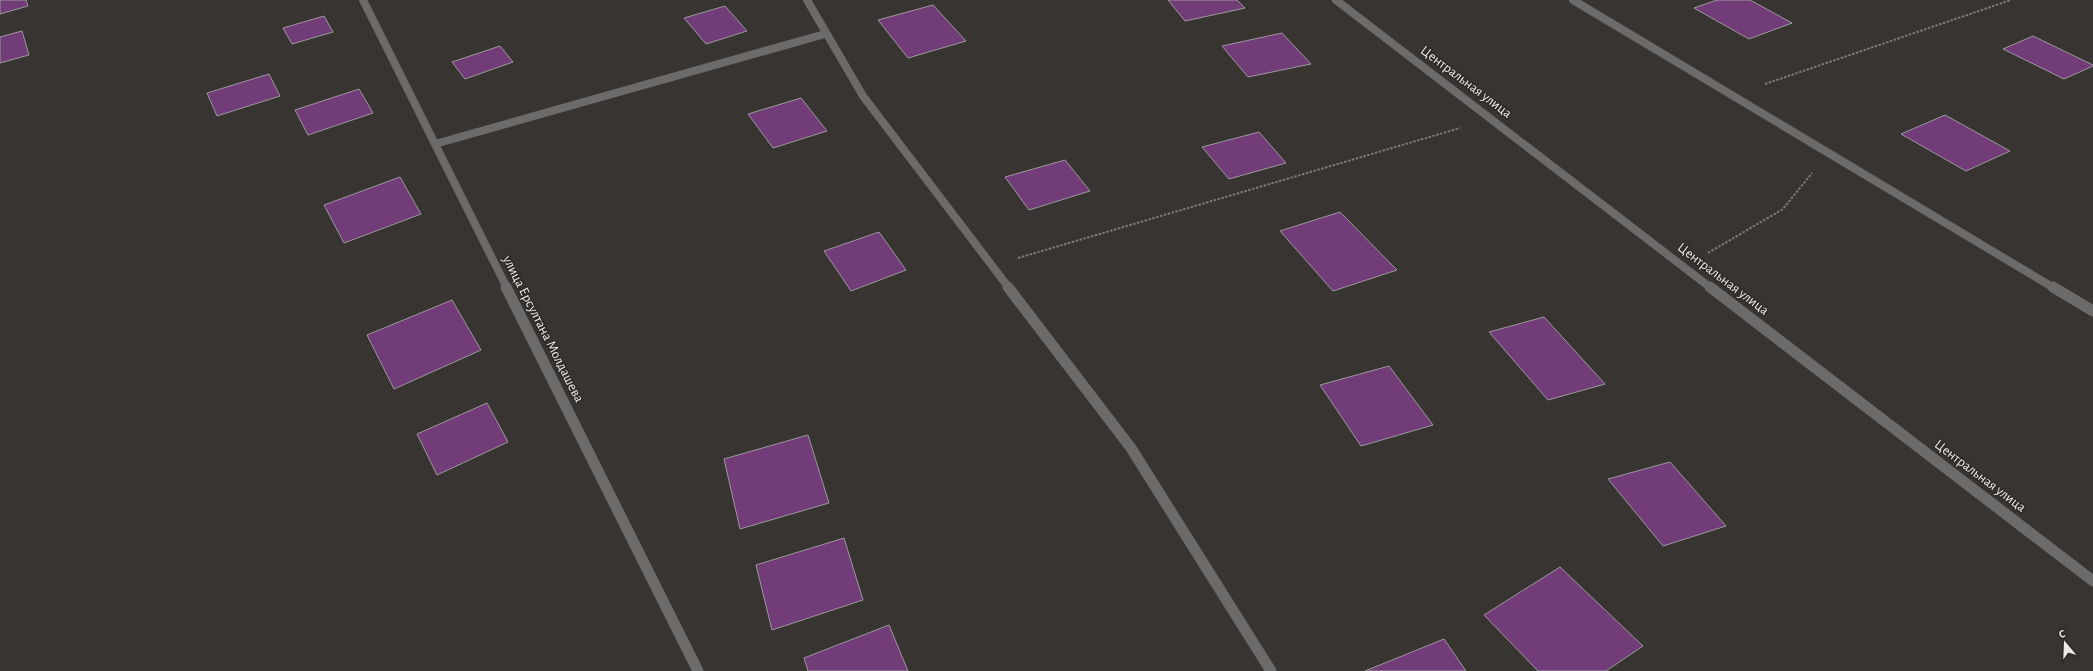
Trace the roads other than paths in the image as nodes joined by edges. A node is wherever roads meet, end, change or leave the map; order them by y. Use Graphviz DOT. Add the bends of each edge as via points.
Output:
graph roads {
  1 [pos="363,0"];
  2 [pos="807,0"];
  3 [pos="1336,0"];
  4 [pos="1573,0"];
  5 [pos="825,34"];
  6 [pos="435,144"];
  7 [pos="2093,311"];
  8 [pos="2093,581"];
  9 [pos="698,671"];
  10 [pos="1271,671"];
  1 -- 6 [label="street, улица Ерсултана Молдашева"];
  2 -- 5 [label="street"];
  3 -- 8 [label="street, Центральная улица"];
  4 -- 7 [label="street"];
  5 -- 6 [label="street"];
  5 -- 10 [label="street" via="863,96 1131,448"];
  6 -- 9 [label="street, улица Ерсултана Молдашева"];
}
